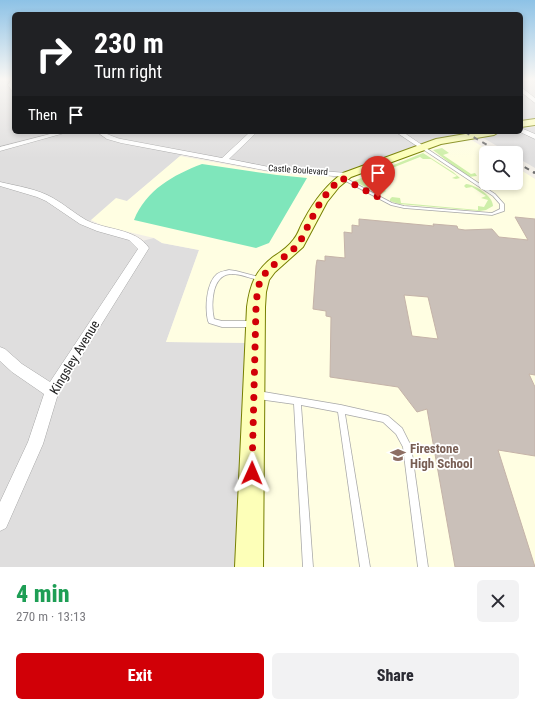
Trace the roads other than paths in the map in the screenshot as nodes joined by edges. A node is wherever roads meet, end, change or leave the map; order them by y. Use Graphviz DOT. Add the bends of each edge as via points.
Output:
graph roads {
  1 [pos="535,122"];
  2 [pos="523,124"];
  3 [pos="535,127"];
  4 [pos="523,129"];
  5 [pos="523,130"];
  6 [pos="57,134"];
  7 [pos="103,134"];
  8 [pos="250,134"];
  9 [pos="402,134"];
  10 [pos="482,134"];
  11 [pos="535,137"];
  12 [pos="422,147"];
  13 [pos="0,149"];
  14 [pos="224,160"];
  15 [pos="345,176"];
  16 [pos="0,184"];
  17 [pos="261,279"];
  18 [pos="255,324"];
  19 [pos="0,353"];
  20 [pos="52,391"];
  21 [pos="254,395"];
  22 [pos="297,401"];
  23 [pos="341,409"];
  24 [pos="0,522"];
  25 [pos="249,567"];
  26 [pos="308,567"];
  27 [pos="365,567"];
  28 [pos="423,567"];
  1 -- 2 [label="street"];
  3 -- 4 [label="street"];
  5 -- 11 [label="street"];
  6 -- 13 [label="street"];
  7 -- 14 [label="street, Castle Boulevard" via="121,141"];
  8 -- 14 [label="street"];
  9 -- 12 [label="street"];
  10 -- 12 [label="street, Castle Boulevard" via="439,141"];
  12 -- 15 [label="street, Castle Boulevard"];
  12 -- 15 [label="lane" via="499,200 502,210 492,214 404,207 392,204"];
  14 -- 15 [label="street, Castle Boulevard" via="281,170"];
  15 -- 17 [label="street" via="324,197 299,243"];
  16 -- 20 [label="street, Kingsley Avenue" via="40,194 89,225 132,238 144,248"];
  17 -- 18 [label="street" via="257,293"];
  17 -- 18 [label="lane" via="222,272 213,282 208,313 210,321 216,323"];
  18 -- 21 [label="street"];
  19 -- 20 [label="street" via="17,368"];
  20 -- 24 [label="street, Kingsley Avenue" via="34,444"];
  21 -- 22 [label="lane"];
  21 -- 25 [label="street"];
  22 -- 23 [label="lane"];
  22 -- 26 [label="lane"];
  23 -- 27 [label="lane"];
  23 -- 28 [label="lane" via="385,419 399,431 406,446"];
}
